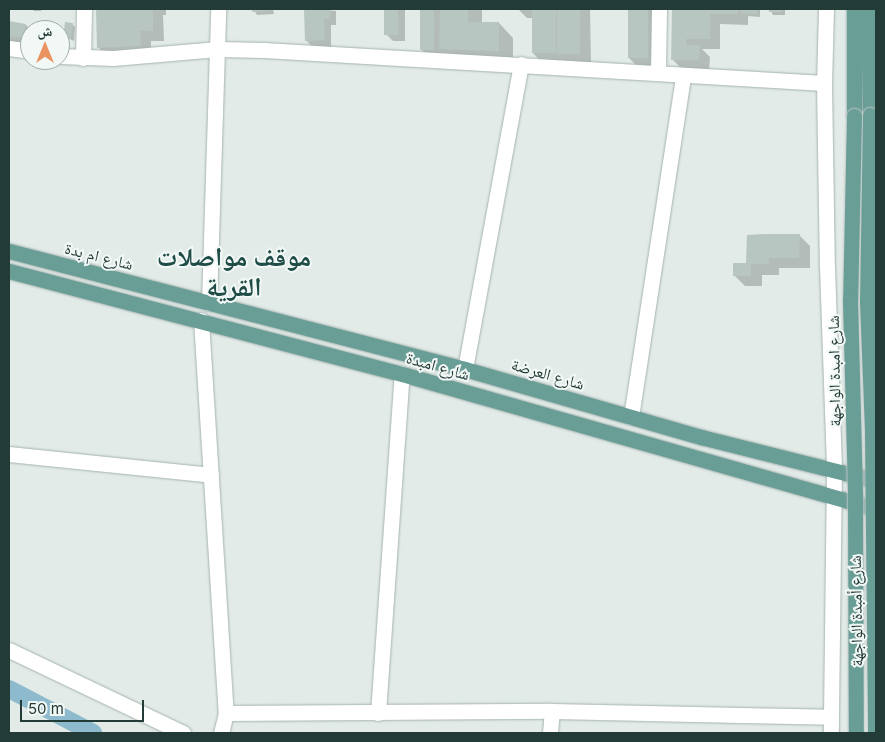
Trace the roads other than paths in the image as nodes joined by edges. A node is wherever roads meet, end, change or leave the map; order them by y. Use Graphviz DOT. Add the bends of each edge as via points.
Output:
graph roads {
  1 [pos="84,9"];
  2 [pos="218,9"];
  3 [pos="659,9"];
  4 [pos="826,9"];
  5 [pos="854,9"];
  6 [pos="868,9"];
  7 [pos="218,49"];
  8 [pos="70,57"];
  9 [pos="83,58"];
  10 [pos="521,64"];
  11 [pos="658,73"];
  12 [pos="683,76"];
  13 [pos="824,83"];
  14 [pos="9,251"];
  15 [pos="9,271"];
  16 [pos="209,303"];
  17 [pos="201,320"];
  18 [pos="288,323"];
  19 [pos="284,342"];
  20 [pos="465,369"];
  21 [pos="402,374"];
  22 [pos="631,417"];
  23 [pos="9,454"];
  24 [pos="834,470"];
  25 [pos="212,475"];
  26 [pos="874,484"];
  27 [pos="834,499"];
  28 [pos="876,509"];
  29 [pos="9,650"];
  30 [pos="552,711"];
  31 [pos="226,712"];
  32 [pos="378,713"];
  33 [pos="831,717"];
  34 [pos="183,733"];
  35 [pos="221,733"];
  36 [pos="550,733"];
  37 [pos="831,733"];
  38 [pos="856,733"];
  39 [pos="874,733"];
  1 -- 9 [label="street"];
  2 -- 7 [label="street"];
  3 -- 11 [label="street"];
  4 -- 13 [label="street"];
  5 -- 38 [label="main road, شارع امبدة الواجهة, bridge" via="850,300"];
  6 -- 26 [label="main road, bridge" via="867,300"];
  7 -- 9 [label="street"];
  7 -- 10 [label="street"];
  7 -- 16 [label="street"];
  8 -- 9 [label="street"];
  10 -- 11 [label="street"];
  10 -- 20 [label="street"];
  11 -- 12 [label="street"];
  12 -- 13 [label="street"];
  12 -- 22 [label="street"];
  13 -- 24 [label="street"];
  14 -- 16 [label="main road, شارع ام بدة"];
  15 -- 17 [label="main road, شارع امبدة"];
  16 -- 18 [label="main road, شارع العرضة"];
  17 -- 19 [label="main road, شارع امبدة"];
  17 -- 25 [label="street"];
  18 -- 19 [label="main road"];
  18 -- 20 [label="main road, شارع العرضة"];
  19 -- 21 [label="main road, شارع امبدة"];
  20 -- 22 [label="main road, شارع العرضة"];
  21 -- 27 [label="main road, شارع امبدة"];
  21 -- 32 [label="street"];
  22 -- 24 [label="main road, شارع العرضة"];
  23 -- 25 [label="street"];
  24 -- 26 [label="main road, شارع العرضة"];
  24 -- 27 [label="street"];
  25 -- 31 [label="street"];
  26 -- 39 [label="main road, شارع أمبدة الواجهة, bridge"];
  27 -- 28 [label="main road, شارع امبدة"];
  27 -- 33 [label="street"];
  29 -- 34 [label="street"];
  30 -- 32 [label="street"];
  30 -- 33 [label="street"];
  30 -- 36 [label="street"];
  31 -- 32 [label="street"];
  31 -- 35 [label="street"];
  33 -- 37 [label="street"];
}
